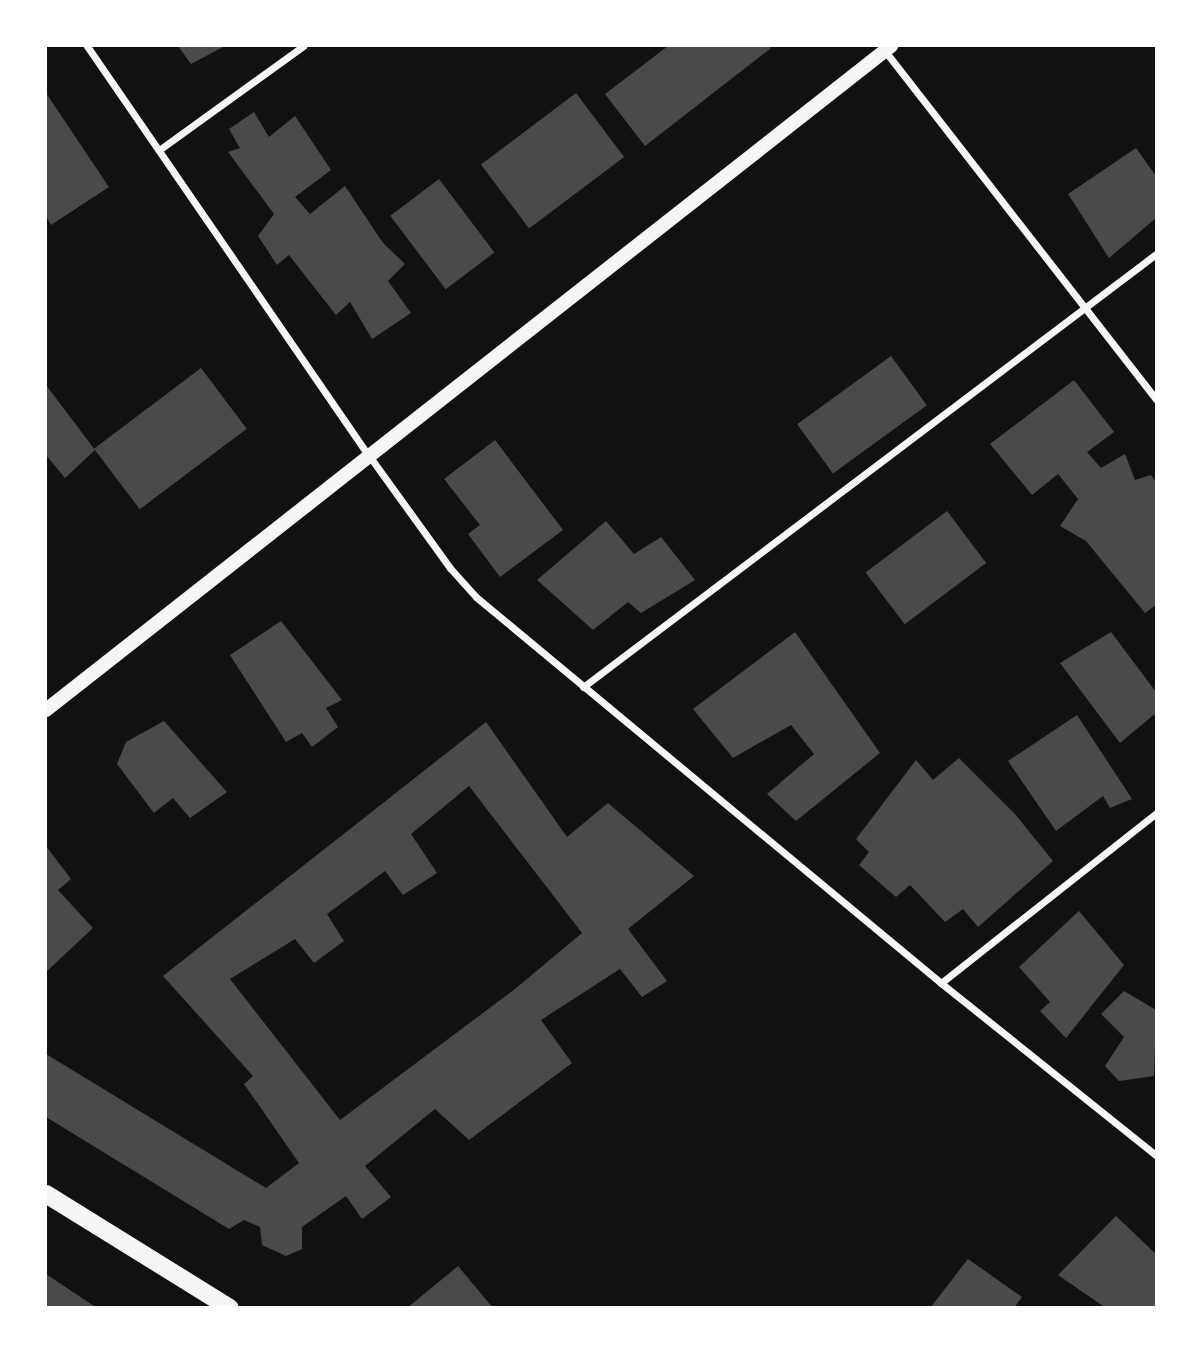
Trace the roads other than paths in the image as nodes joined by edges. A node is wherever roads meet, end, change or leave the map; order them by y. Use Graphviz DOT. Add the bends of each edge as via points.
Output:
graph roads {
  1 [pos="87,46"];
  2 [pos="303,46"];
  3 [pos="888,48"];
  4 [pos="159,150"];
  5 [pos="1157,254"];
  6 [pos="1088,309"];
  7 [pos="1157,399"];
  8 [pos="370,457"];
  9 [pos="583,687"];
  10 [pos="46,709"];
  11 [pos="1157,813"];
  12 [pos="941,983"];
  13 [pos="1157,1155"];
  14 [pos="46,1194"];
  15 [pos="230,1307"];
  1 -- 4 [label="street"];
  2 -- 4 [label="street"];
  3 -- 6 [label="street"];
  3 -- 8 [label="main road"];
  4 -- 8 [label="street"];
  5 -- 6 [label="street"];
  6 -- 7 [label="street"];
  6 -- 9 [label="street"];
  8 -- 9 [label="street" via="438,553 476,597"];
  8 -- 10 [label="main road"];
  9 -- 12 [label="street"];
  11 -- 12 [label="street"];
  12 -- 13 [label="street"];
  14 -- 15 [label="main road"];
}
